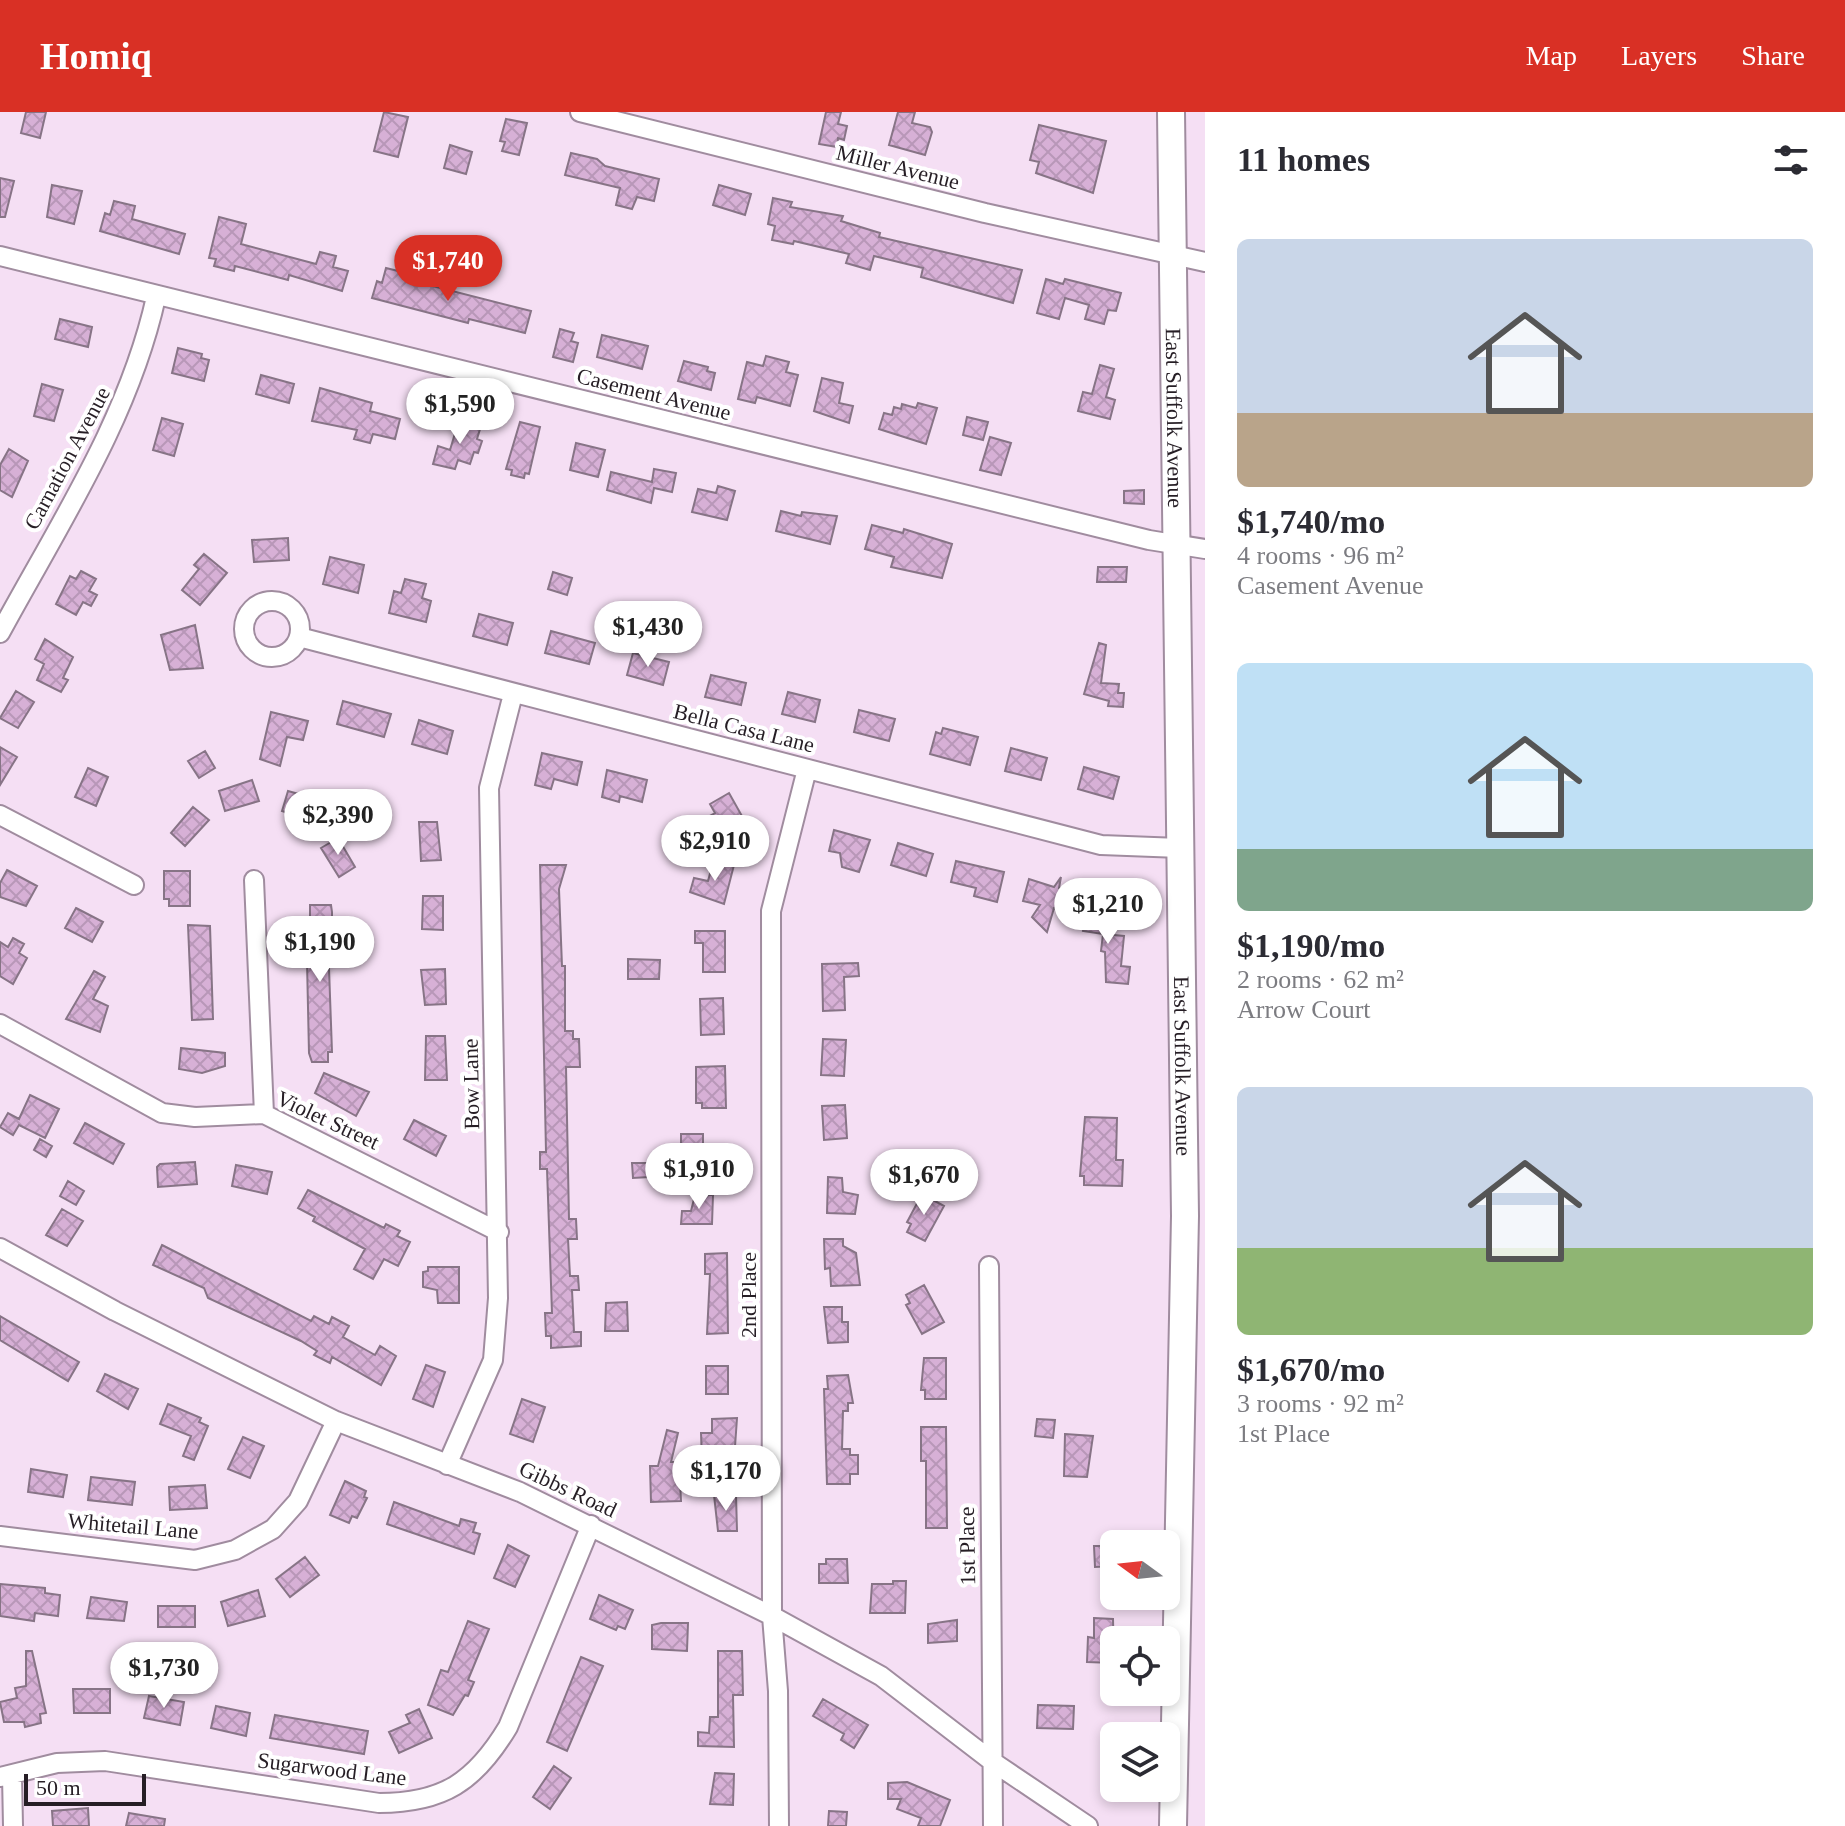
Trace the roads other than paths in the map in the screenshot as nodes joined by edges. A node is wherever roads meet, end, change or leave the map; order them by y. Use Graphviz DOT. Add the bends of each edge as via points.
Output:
graph roads {
  1 [pos="580,112"];
  2 [pos="1171,112"];
  3 [pos="0,256"];
  4 [pos="1173,257"];
  5 [pos="1205,262"];
  6 [pos="156,297"];
  7 [pos="1176,546"];
  8 [pos="1205,549"];
  9 [pos="6,606"];
  10 [pos="0,633"];
  11 [pos="299,637"];
  12 [pos="513,694"];
  13 [pos="807,769"];
  14 [pos="0,815"];
  15 [pos="1180,848"];
  16 [pos="254,880"];
  17 [pos="134,885"];
  18 [pos="0,1024"];
  19 [pos="264,1114"];
  20 [pos="499,1232"];
  21 [pos="0,1248"];
  22 [pos="989,1266"];
  23 [pos="336,1421"];
  24 [pos="447,1465"];
  25 [pos="591,1525"];
  26 [pos="0,1536"];
  27 [pos="772,1616"];
  28 [pos="993,1762"];
  29 [pos="6,1776"];
  30 [pos="13,1826"];
  31 [pos="779,1826"];
  32 [pos="993,1826"];
  33 [pos="1088,1826"];
  34 [pos="1173,1826"];
  1 -- 4 [label="street, Miller Avenue"];
  2 -- 4 [label="main road, East Suffolk Avenue"];
  3 -- 6 [label="street, Casement Avenue"];
  4 -- 5 [label="street, Miller Avenue"];
  4 -- 7 [label="main road, East Suffolk Avenue"];
  6 -- 7 [label="street, Casement Avenue"];
  6 -- 9 [label="street, Carnation Avenue" via="119,413"];
  7 -- 8 [label="street, Casement Avenue"];
  7 -- 15 [label="main road, East Suffolk Avenue"];
  9 -- 10 [label="street, Carnation Avenue"];
  11 -- 12 [label="street, Bella Casa Lane"];
  12 -- 13 [label="street, Bella Casa Lane"];
  12 -- 20 [label="street, Bow Lane" via="489,788"];
  13 -- 15 [label="street, Bella Casa Lane" via="1101,845"];
  13 -- 27 [label="street, 2nd Place" via="771,911"];
  14 -- 17 [label="street"];
  15 -- 34 [label="main road, East Suffolk Avenue" via="1184,1314"];
  16 -- 19 [label="street"];
  18 -- 19 [label="street, Violet Street" via="162,1113"];
  19 -- 20 [label="street, Violet Street"];
  20 -- 24 [label="street, Bow Lane" via="493,1360"];
  21 -- 23 [label="street, Gibbs Road"];
  22 -- 28 [label="street, 1st Place"];
  23 -- 24 [label="street, Gibbs Road"];
  23 -- 26 [label="street, Whitetail Lane" via="298,1501 273,1529 235,1550 195,1560"];
  24 -- 25 [label="street, Gibbs Road"];
  25 -- 27 [label="street, Gibbs Road"];
  25 -- 29 [label="street, Sugarwood Lane" via="508,1727 490,1758 451,1789 416,1803 379,1803 105,1761 57,1763"];
  27 -- 28 [label="street, Gibbs Road" via="881,1676"];
  27 -- 31 [label="street, 2nd Place"];
  28 -- 32 [label="street, 1st Place"];
  28 -- 33 [label="street, Gibbs Road"];
  29 -- 30 [label="street"];
}
